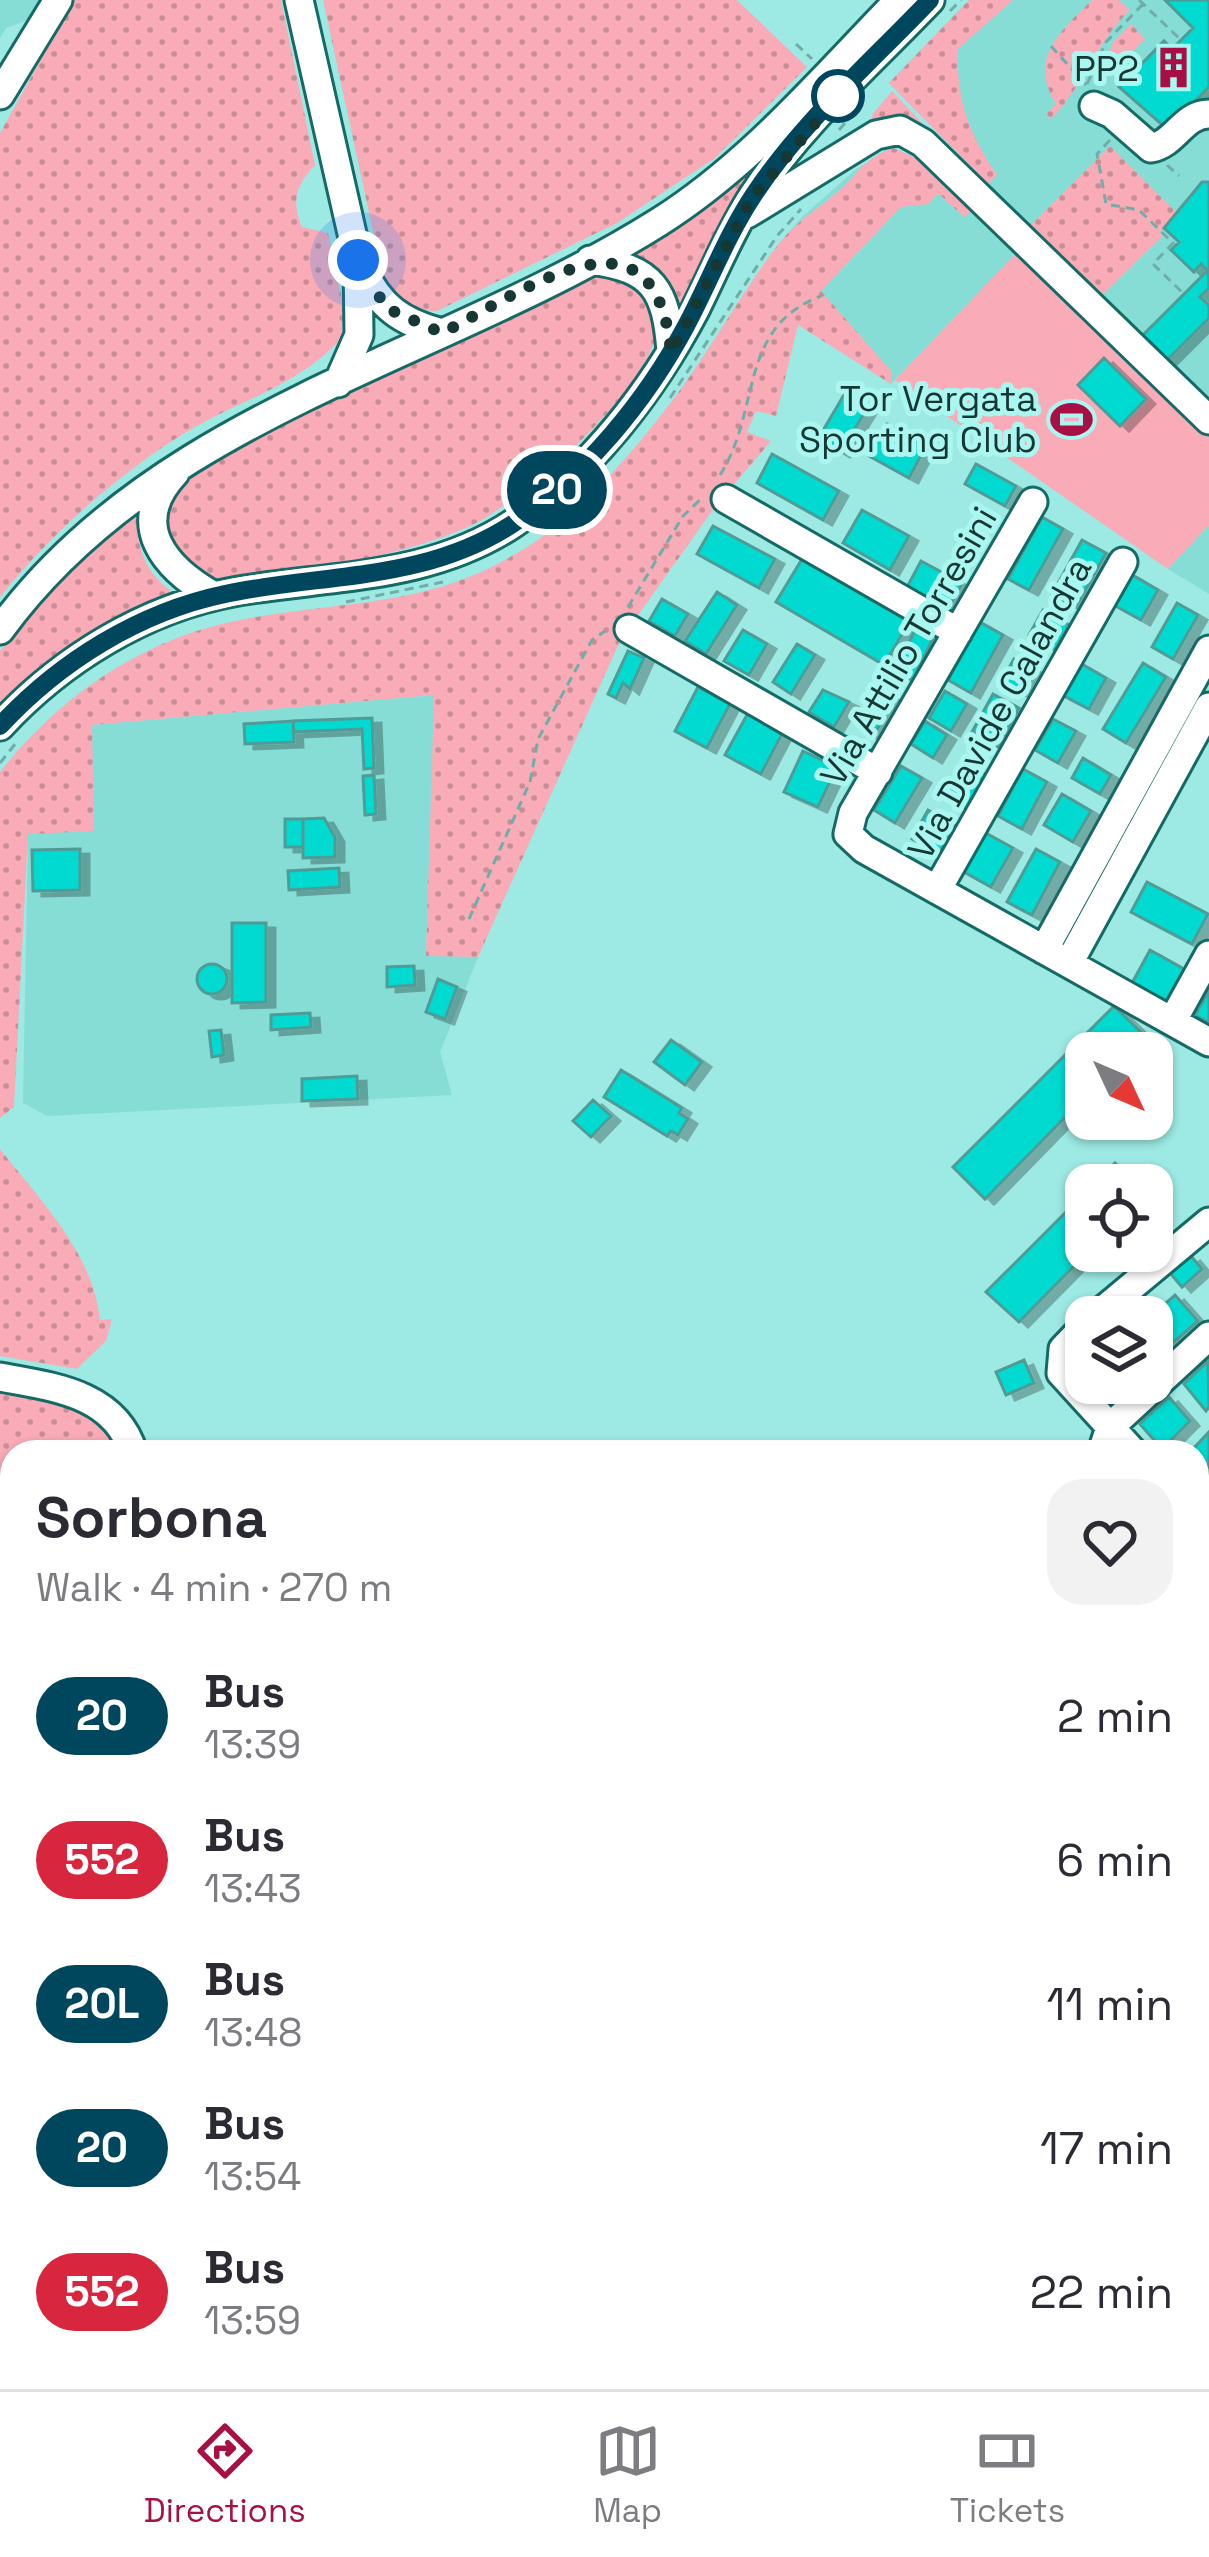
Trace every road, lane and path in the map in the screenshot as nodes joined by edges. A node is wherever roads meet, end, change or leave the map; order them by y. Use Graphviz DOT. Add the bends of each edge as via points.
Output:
graph roads {
  1 [pos="58,0"];
  2 [pos="299,0"];
  3 [pos="898,0"];
  4 [pos="962,0"];
  5 [pos="1143,1"];
  6 [pos="934,12"];
  7 [pos="1181,40"];
  8 [pos="796,44"];
  9 [pos="1051,46"];
  10 [pos="813,61"];
  11 [pos="871,93"];
  12 [pos="0,95"];
  13 [pos="1094,106"];
  14 [pos="1209,114"];
  15 [pos="1124,126"];
  16 [pos="838,158"];
  17 [pos="813,198"];
  18 [pos="738,220"];
  19 [pos="358,260"];
  20 [pos="590,260"];
  21 [pos="1184,294"];
  22 [pos="821,296"];
  23 [pos="442,333"];
  24 [pos="671,353"];
  25 [pos="338,383"];
  26 [pos="658,413"];
  27 [pos="1209,421"];
  28 [pos="191,458"];
  29 [pos="726,499"];
  30 [pos="1033,502"];
  31 [pos="1123,562"];
  32 [pos="451,580"];
  33 [pos="214,596"];
  34 [pos="344,602"];
  35 [pos="618,626"];
  36 [pos="0,630"];
  37 [pos="958,632"];
  38 [pos="1209,650"];
  39 [pos="1209,707"];
  40 [pos="10,732"];
  41 [pos="0,763"];
  42 [pos="878,772"];
  43 [pos="938,890"];
  44 [pos="469,919"];
  45 [pos="1209,955"];
  46 [pos="1056,957"];
  47 [pos="1173,1020"];
  48 [pos="1209,1042"];
  49 [pos="1209,1222"];
  50 [pos="1120,1296"];
  51 [pos="1209,1336"];
  52 [pos="1065,1347"];
  53 [pos="0,1377"];
  54 [pos="1065,1382"];
  55 [pos="1081,1404"];
  56 [pos="129,1440"];
  57 [pos="1106,1440"];
  1 -- 12 [label="street"];
  2 -- 19 [label="street"];
  3 -- 20 [label="street" via="714,182"];
  4 -- 6 [label="path"];
  5 -- 7 [label="path"];
  5 -- 9 [label="path" via="1106,42 1087,86"];
  6 -- 18 [label="street" via="794,142"];
  8 -- 10 [label="path"];
  11 -- 16 [label="path" via="837,132 831,145"];
  13 -- 15 [label="street"];
  14 -- 15 [label="street" via="1155,148"];
  15 -- 21 [label="path" via="1097,154 1106,204 1138,210 1173,243 1153,264"];
  16 -- 18 [label="street"];
  16 -- 27 [label="street" via="901,130 923,143 992,225"];
  17 -- 26 [label="path" via="777,236"];
  18 -- 24 [label="street"];
  19 -- 23 [label="street" via="386,308"];
  19 -- 25 [label="street" via="361,325"];
  20 -- 23 [label="street"];
  20 -- 24 [label="street" via="630,267 651,283 667,312"];
  22 -- 35 [label="path" via="785,314 764,342 728,463 683,516"];
  23 -- 25 [label="street"];
  24 -- 33 [label="street" via="562,484 482,541 391,572"];
  25 -- 28 [label="street"];
  28 -- 33 [label="street" via="157,499 156,536 178,574"];
  28 -- 36 [label="street" via="86,534"];
  29 -- 37 [label="street"];
  30 -- 37 [label="street, Via Attilio Torresini"];
  31 -- 43 [label="street, Via Davide Calandra"];
  32 -- 34 [label="path"];
  33 -- 40 [label="street" via="93,649 36,690"];
  35 -- 42 [label="street"];
  35 -- 44 [label="path" via="592,640 538,739 530,782"];
  37 -- 42 [label="street, Via Attilio Torresini"];
  38 -- 46 [label="street"];
  39 -- 46 [label="street"];
  40 -- 41 [label="path"];
  42 -- 43 [label="street, Via Attilio Torresini" via="848,826 856,844"];
  43 -- 46 [label="street"];
  45 -- 47 [label="street"];
  46 -- 47 [label="street"];
  47 -- 48 [label="street"];
  49 -- 50 [label="street"];
  51 -- 57 [label="street"];
  52 -- 54 [label="street"];
  53 -- 56 [label="street" via="92,1401"];
  55 -- 57 [label="street"];
}
